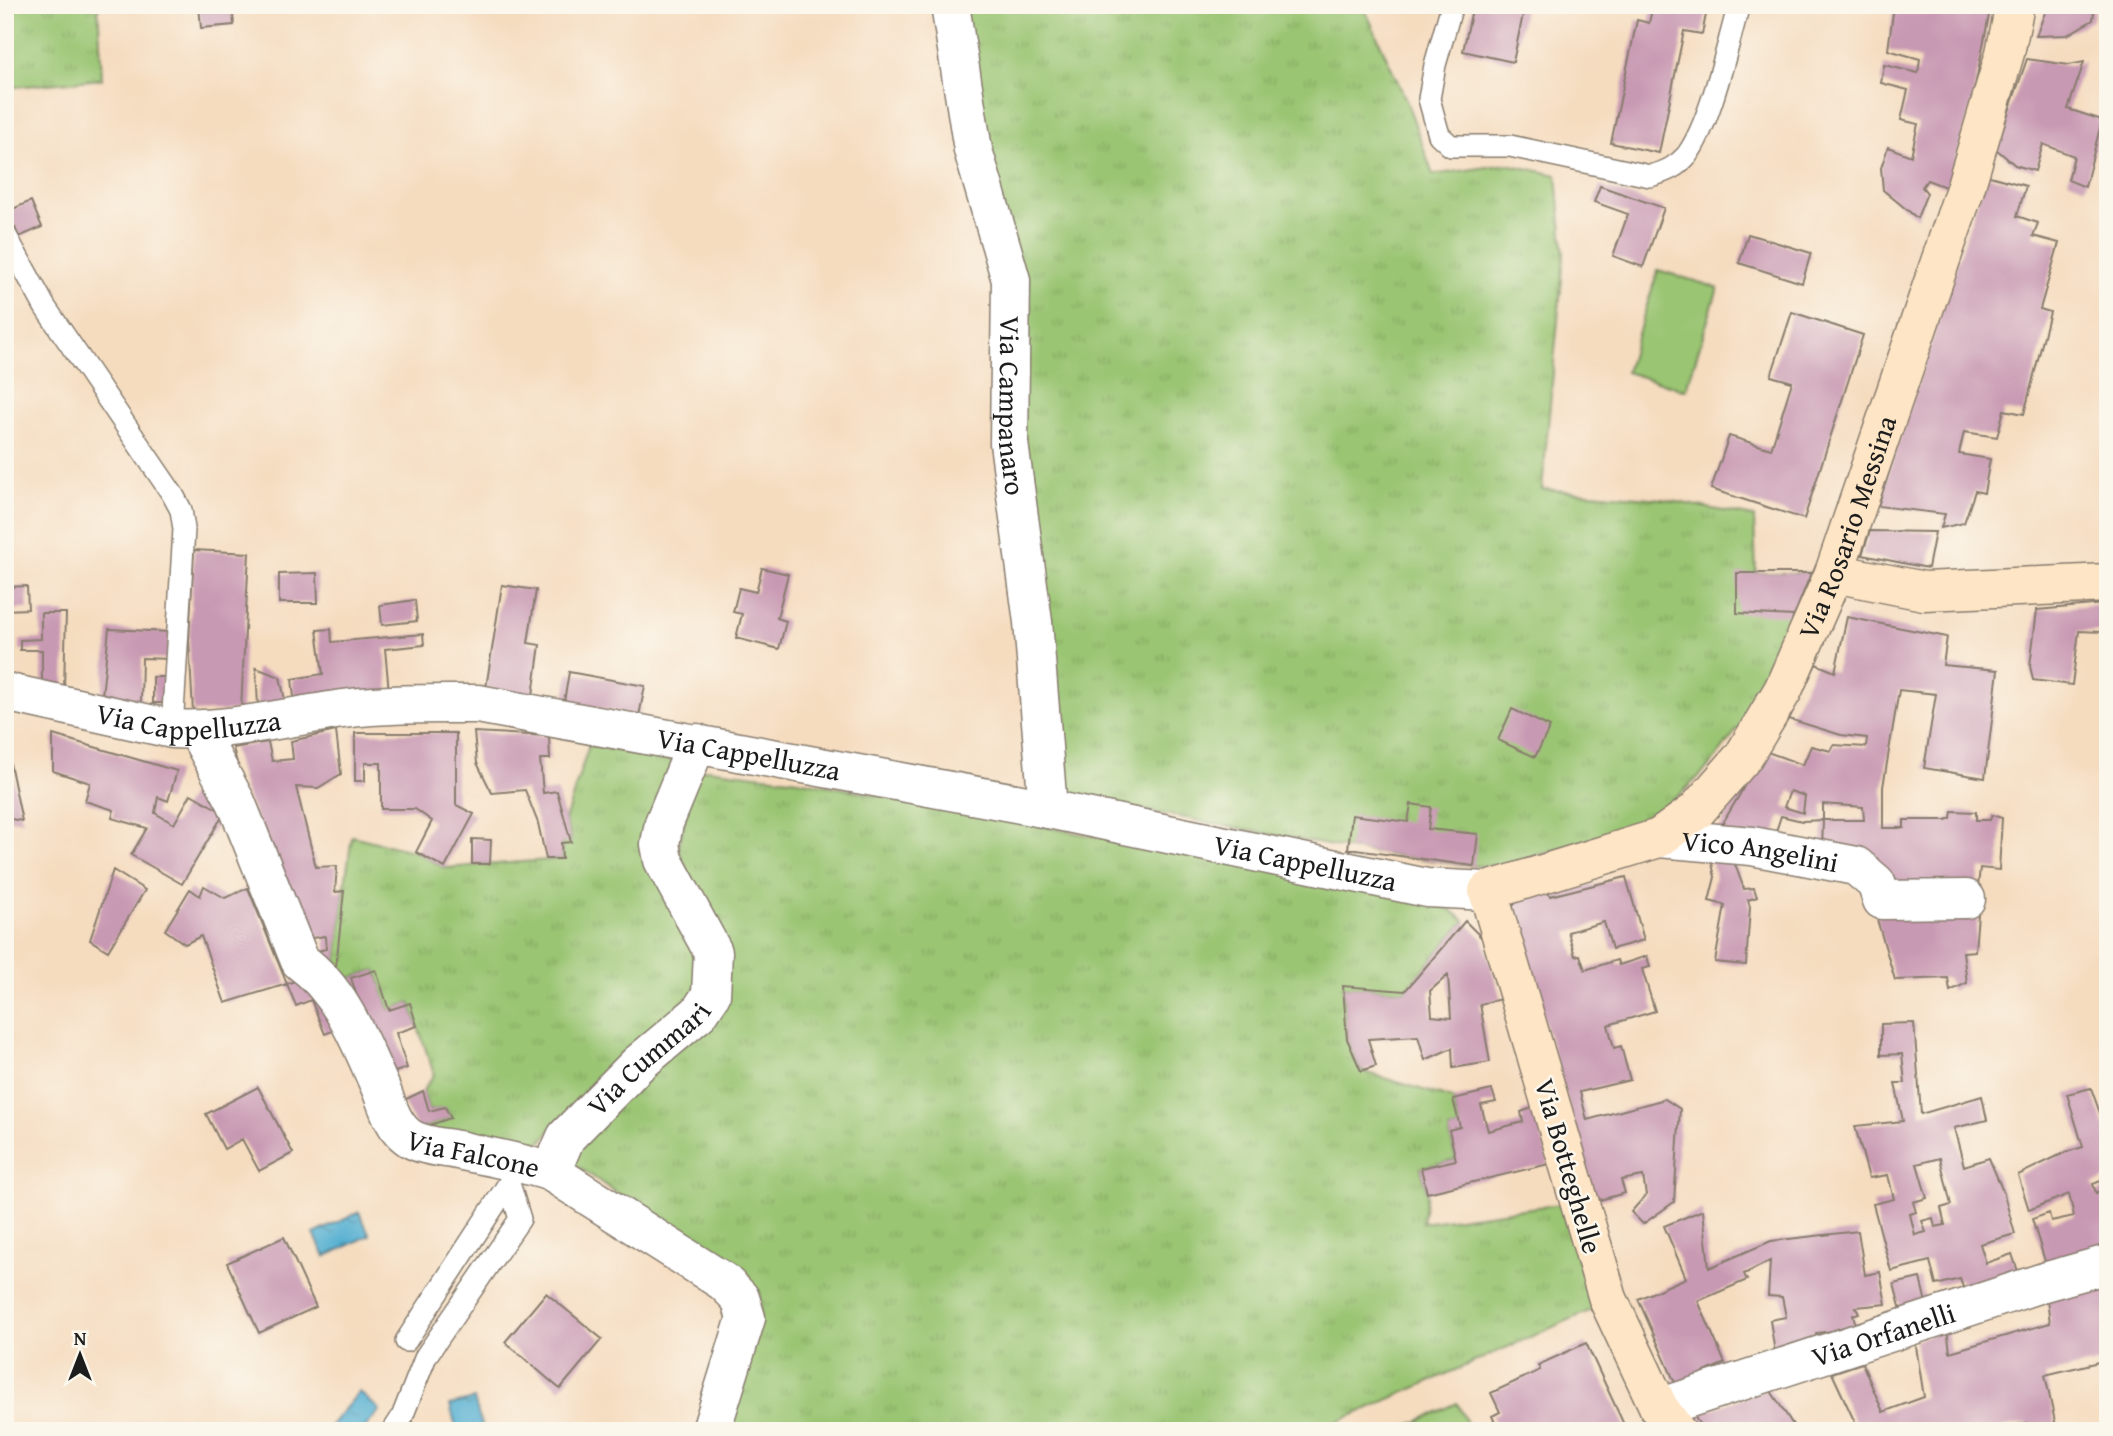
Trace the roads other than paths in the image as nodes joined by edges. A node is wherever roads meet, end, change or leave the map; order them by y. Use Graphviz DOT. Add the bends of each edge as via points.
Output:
graph roads {
  1 [pos="950,5"];
  2 [pos="1452,5"];
  3 [pos="1739,5"];
  4 [pos="2015,5"];
  5 [pos="5,234"];
  6 [pos="1834,573"];
  7 [pos="2108,583"];
  8 [pos="5,692"];
  9 [pos="184,730"];
  10 [pos="697,743"];
  11 [pos="1048,809"];
  12 [pos="1659,838"];
  13 [pos="1488,891"];
  14 [pos="1966,899"];
  15 [pos="551,1172"];
  16 [pos="2108,1264"];
  17 [pos="406,1341"];
  18 [pos="1667,1420"];
  19 [pos="393,1431"];
  20 [pos="711,1431"];
  1 -- 11 [label="street, Via Campanaro" via="973,150 1011,280 1009,443 1032,622"];
  2 -- 3 [label="lane" via="1429,99 1439,135 1451,146 1510,146 1650,176 1669,171 1687,155 1704,121"];
  4 -- 6 [label="street, Via Rosario Messina" via="1965,188"];
  5 -- 9 [label="lane" via="45,307 181,510"];
  6 -- 7 [label="street" via="1924,591"];
  6 -- 12 [label="street, Via Rosario Messina" via="1783,690 1743,757 1696,811"];
  8 -- 9 [label="street, Via Cappelluzza"];
  9 -- 10 [label="street, Via Cappelluzza" via="346,709 478,704"];
  9 -- 15 [label="street, Via Falcone" via="236,803 300,961 318,974 337,999 394,1121 408,1137 432,1145"];
  10 -- 11 [label="street, Via Cappelluzza"];
  10 -- 15 [label="street, Via Cummari" via="660,844 663,860 713,952 711,995 699,1013 638,1064 566,1137"];
  11 -- 13 [label="street, Via Cappelluzza" via="1427,888"];
  12 -- 13 [label="street, Via Rosario Messina"];
  12 -- 14 [label="street, Vico Angelini" via="1752,846 1856,866 1875,883 1882,900"];
  13 -- 18 [label="street, Via Botteghelle" via="1608,1299"];
  15 -- 20 [label="street, Via Falcone" via="724,1282 740,1298 746,1318"];
  16 -- 18 [label="street, Via Orfanelli" via="2044,1282"];
  17 -- 19 [label="lane" via="509,1183 520,1219 426,1356"];
}
